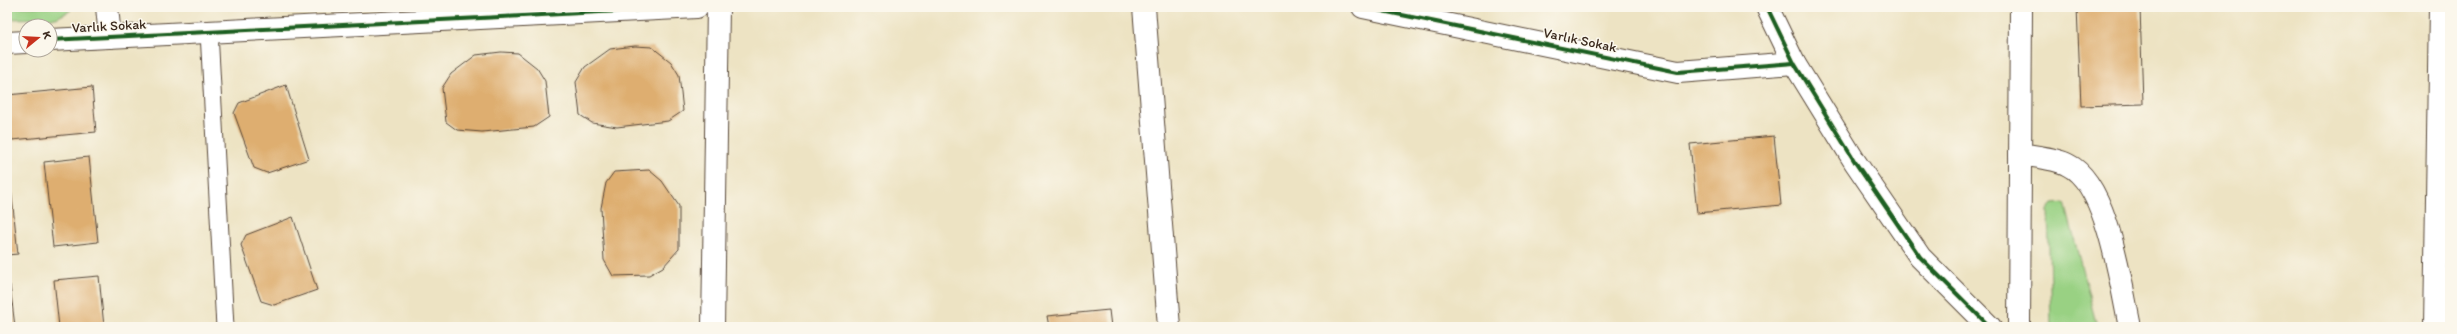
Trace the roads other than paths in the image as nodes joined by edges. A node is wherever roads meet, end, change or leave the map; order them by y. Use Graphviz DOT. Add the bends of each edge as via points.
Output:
graph roads {
  1 [pos="107,7"];
  2 [pos="697,7"];
  3 [pos="718,7"];
  4 [pos="1144,7"];
  5 [pos="1362,7"];
  6 [pos="1767,7"];
  7 [pos="2021,7"];
  8 [pos="2440,7"];
  9 [pos="209,32"];
  10 [pos="110,37"];
  11 [pos="58,40"];
  12 [pos="7,42"];
  13 [pos="18,42"];
  14 [pos="1794,63"];
  15 [pos="2020,154"];
  16 [pos="224,327"];
  17 [pos="713,327"];
  18 [pos="1169,327"];
  19 [pos="1990,327"];
  20 [pos="2019,327"];
  21 [pos="2130,327"];
  22 [pos="2435,327"];
  1 -- 10 [label="street"];
  2 -- 9 [label="street, Varlık Sokak"];
  3 -- 17 [label="street"];
  4 -- 18 [label="street"];
  5 -- 14 [label="street, Varlık Sokak" via="1678,72"];
  6 -- 14 [label="street"];
  7 -- 15 [label="street"];
  8 -- 22 [label="street"];
  9 -- 10 [label="street, Varlık Sokak"];
  9 -- 16 [label="lane"];
  10 -- 11 [label="street, Varlık Sokak"];
  12 -- 13 [label="street"];
  14 -- 19 [label="street" via="1855,162 1920,257"];
  15 -- 20 [label="street"];
  15 -- 21 [label="street" via="2068,165 2086,179 2098,199 2111,238"];
}
